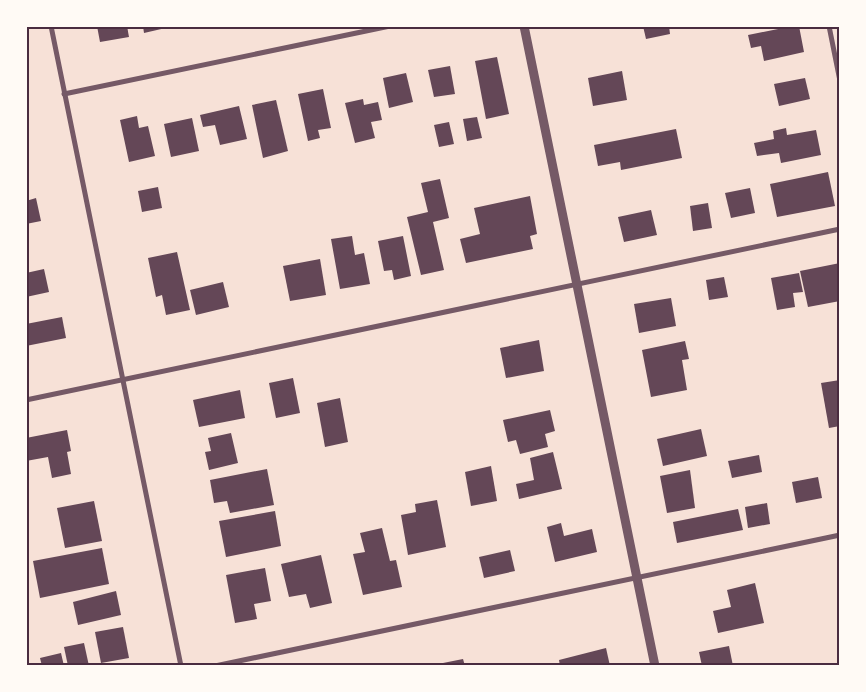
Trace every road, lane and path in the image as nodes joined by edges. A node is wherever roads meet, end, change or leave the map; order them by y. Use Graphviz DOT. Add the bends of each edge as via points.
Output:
graph roads {
  1 [pos="51,26"];
  2 [pos="390,26"];
  3 [pos="524,26"];
  4 [pos="828,26"];
  5 [pos="840,81"];
  6 [pos="64,94"];
  7 [pos="840,229"];
  8 [pos="577,284"];
  9 [pos="123,380"];
  10 [pos="26,400"];
  11 [pos="840,535"];
  12 [pos="637,577"];
  13 [pos="181,666"];
  14 [pos="215,666"];
  15 [pos="655,666"];
  1 -- 6 [label="street"];
  2 -- 6 [label="street"];
  3 -- 8 [label="street"];
  4 -- 5 [label="street"];
  6 -- 9 [label="street"];
  7 -- 8 [label="street"];
  8 -- 9 [label="street"];
  8 -- 12 [label="street"];
  9 -- 10 [label="street"];
  9 -- 13 [label="street"];
  11 -- 12 [label="street"];
  12 -- 14 [label="street"];
  12 -- 15 [label="street"];
}
